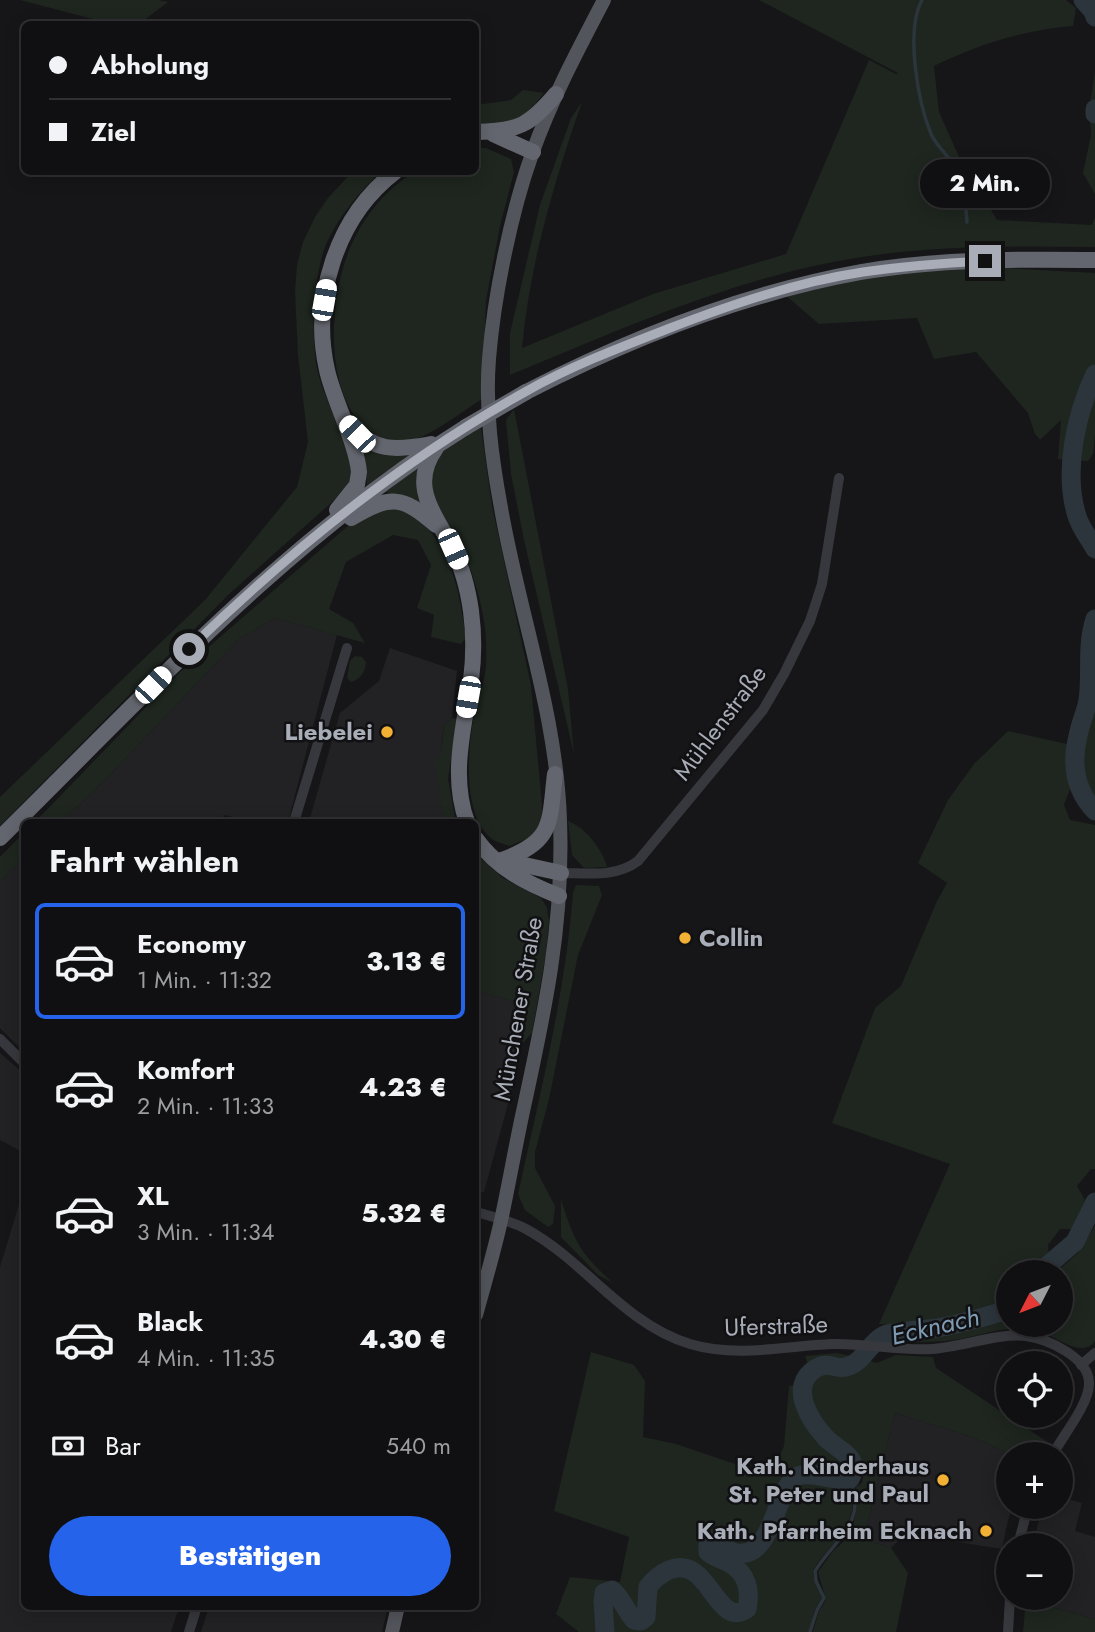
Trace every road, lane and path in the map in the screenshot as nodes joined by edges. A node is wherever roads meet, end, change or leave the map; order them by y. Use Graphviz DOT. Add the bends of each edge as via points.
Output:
graph roads {
  1 [pos="604,0"];
  2 [pos="556,94"];
  3 [pos="482,132"];
  4 [pos="533,152"];
  5 [pos="391,175"];
  6 [pos="1095,260"];
  7 [pos="343,419"];
  8 [pos="441,443"];
  9 [pos="839,478"];
  10 [pos="441,529"];
  11 [pos="302,548"];
  12 [pos="347,648"];
  13 [pos="555,774"];
  14 [pos="295,819"];
  15 [pos="466,819"];
  16 [pos="0,838"];
  17 [pos="479,842"];
  18 [pos="496,858"];
  19 [pos="561,873"];
  20 [pos="559,896"];
  21 [pos="0,1039"];
  22 [pos="21,1059"];
  23 [pos="479,1213"];
  24 [pos="501,1219"];
  25 [pos="479,1303"];
  26 [pos="1095,1353"];
  27 [pos="1081,1365"];
  28 [pos="1060,1442"];
  29 [pos="196,1610"];
  30 [pos="397,1610"];
  31 [pos="1010,1610"];
  32 [pos="189,1632"];
  33 [pos="392,1632"];
  34 [pos="1009,1632"];
  1 -- 2 [label="main road, Münchener Straße"];
  2 -- 3 [label="highway" via="525,125"];
  2 -- 4 [label="main road, Münchener Straße"];
  3 -- 4 [label="highway"];
  4 -- 13 [label="main road, Münchener Straße" via="499,293 489,359 489,426 500,507"];
  5 -- 7 [label="highway" via="353,218 329,272 323,347"];
  6 -- 8 [label="highway, bridge" via="929,264 861,272 780,291 621,347 526,392"];
  7 -- 8 [label="highway" via="357,434 379,446 399,450"];
  7 -- 11 [label="highway" via="359,465 359,479 350,496"];
  8 -- 10 [label="highway" via="427,461 424,486"];
  8 -- 11 [label="highway"];
  9 -- 19 [label="street, Mühlenstraße" via="826,564 810,621 763,710 638,861 613,873"];
  10 -- 11 [label="highway" via="413,506 389,501 363,511"];
  10 -- 15 [label="highway" via="467,586 474,643 458,776"];
  11 -- 16 [label="highway" via="206,631"];
  12 -- 14 [label="street"];
  13 -- 18 [label="highway" via="544,834 527,851"];
  13 -- 19 [label="main road, Münchener Straße"];
  17 -- 18 [label="highway"];
  18 -- 19 [label="highway"];
  18 -- 20 [label="highway" via="508,873"];
  19 -- 20 [label="main road, Münchener Straße"];
  20 -- 24 [label="main road, Münchener Straße" via="544,1016"];
  21 -- 22 [label="street"];
  23 -- 24 [label="street, Uferstraße"];
  24 -- 25 [label="main road, Münchener Straße"];
  24 -- 27 [label="street, Uferstraße" via="547,1242 636,1316 677,1339 715,1349 834,1344 931,1349 1026,1336 1062,1349"];
  26 -- 27 [label="street"];
  27 -- 28 [label="street" via="1090,1383 1087,1394"];
  29 -- 32 [label="street"];
  30 -- 33 [label="main road"];
  31 -- 34 [label="street"];
}
